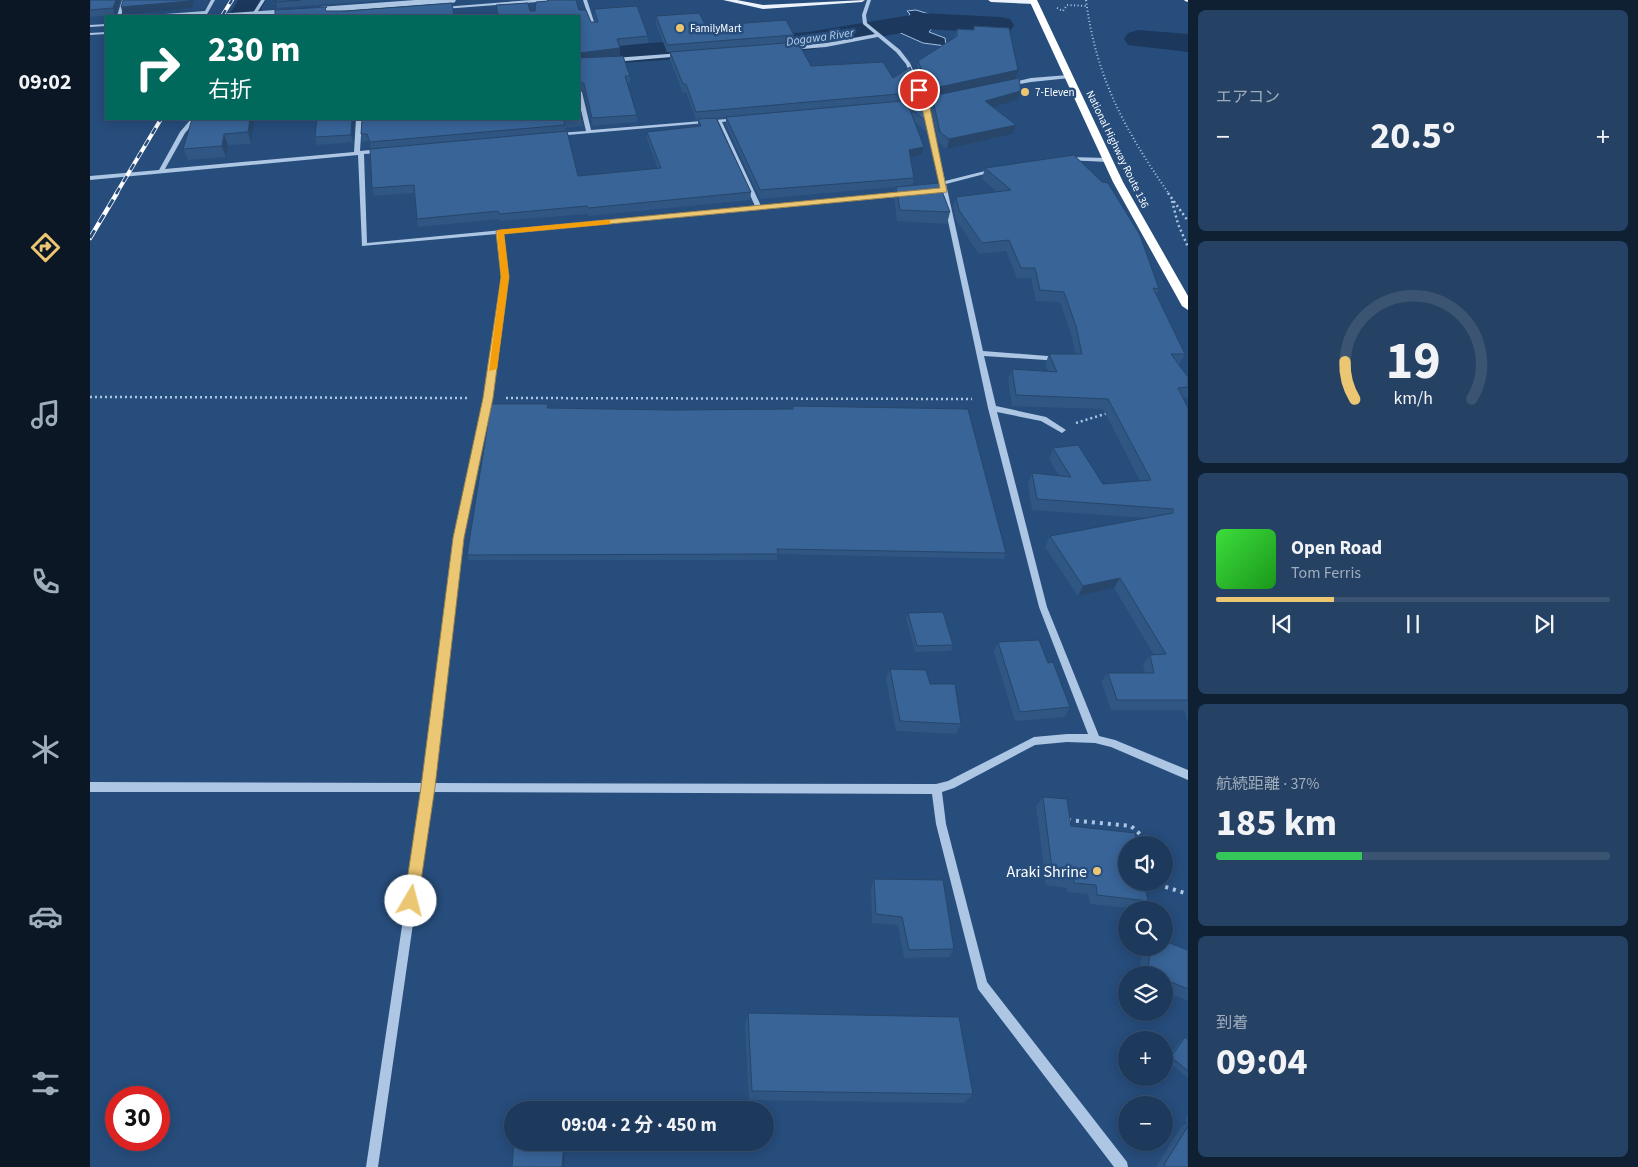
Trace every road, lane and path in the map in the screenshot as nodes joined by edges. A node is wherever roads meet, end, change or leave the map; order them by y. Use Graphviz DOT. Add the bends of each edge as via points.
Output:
graph roads {
  1 [pos="124,0"];
  2 [pos="214,0"];
  3 [pos="263,0"];
  4 [pos="453,0"];
  5 [pos="550,0"];
  6 [pos="585,0"];
  7 [pos="726,0"];
  8 [pos="862,0"];
  9 [pos="869,0"];
  10 [pos="991,0"];
  11 [pos="1086,0"];
  12 [pos="530,1"];
  13 [pos="1034,1"];
  14 [pos="1054,4"];
  15 [pos="1086,6"];
  16 [pos="435,8"];
  17 [pos="532,9"];
  18 [pos="307,10"];
  19 [pos="297,11"];
  20 [pos="205,14"];
  21 [pos="119,15"];
  22 [pos="178,15"];
  23 [pos="242,15"];
  24 [pos="254,15"];
  25 [pos="105,19"];
  26 [pos="90,20"];
  27 [pos="105,25"];
  28 [pos="90,26"];
  29 [pos="594,27"];
  30 [pos="105,33"];
  31 [pos="90,34"];
  32 [pos="878,34"];
  33 [pos="788,48"];
  34 [pos="688,55"];
  35 [pos="609,60"];
  36 [pos="1068,77"];
  37 [pos="1004,86"];
  38 [pos="580,96"];
  39 [pos="951,97"];
  40 [pos="925,103"];
  41 [pos="905,104"];
  42 [pos="748,118"];
  43 [pos="193,120"];
  44 [pos="360,120"];
  45 [pos="719,121"];
  46 [pos="589,132"];
  47 [pos="549,136"];
  48 [pos="391,150"];
  49 [pos="359,153"];
  50 [pos="1058,160"];
  51 [pos="1108,160"];
  52 [pos="1000,169"];
  53 [pos="161,171"];
  54 [pos="90,178"];
  55 [pos="944,187"];
  56 [pos="935,191"];
  57 [pos="915,193"];
  58 [pos="1172,198"];
  59 [pos="759,208"];
  60 [pos="1188,220"];
  61 [pos="500,232"];
  62 [pos="1188,247"];
  63 [pos="1188,306"];
  64 [pos="980,353"];
  65 [pos="1068,359"];
  66 [pos="90,397"];
  67 [pos="488,398"];
  68 [pos="991,403"];
  69 [pos="1115,412"];
  70 [pos="1062,430"];
  71 [pos="1095,739"];
  72 [pos="1188,775"];
  73 [pos="90,787"];
  74 [pos="428,787"];
  75 [pos="936,789"];
  76 [pos="1064,819"];
  77 [pos="1142,836"];
  78 [pos="1173,889"];
  79 [pos="1188,894"];
  80 [pos="372,1167"];
  81 [pos="1122,1167"];
  1 -- 21 [label="street"];
  2 -- 20 [label="street"];
  3 -- 24 [label="street"];
  4 -- 18 [label="street, bridge"];
  5 -- 12 [label="street"];
  6 -- 29 [label="street"];
  7 -- 8 [label="main road" via="763,7"];
  9 -- 32 [label="street" via="864,14 865,24"];
  10 -- 13 [label="main road"];
  11 -- 15 [label="path"];
  12 -- 16 [label="street"];
  12 -- 17 [label="street"];
  13 -- 36 [label="highway, National Highway Route 136"];
  14 -- 15 [label="path" via="1063,11 1067,5"];
  15 -- 58 [label="path" via="1094,50 1116,109 1138,150"];
  19 -- 23 [label="street, bridge"];
  20 -- 22 [label="street"];
  25 -- 26 [label="street"];
  27 -- 28 [label="street"];
  30 -- 31 [label="street"];
  32 -- 33 [label="street" via="826,45"];
  32 -- 40 [label="street" via="908,64"];
  34 -- 35 [label="street"];
  36 -- 37 [label="street"];
  36 -- 51 [label="highway, National Highway Route 136"];
  38 -- 46 [label="street"];
  39 -- 40 [label="street"];
  40 -- 41 [label="street"];
  40 -- 55 [label="street"];
  42 -- 45 [label="street"];
  43 -- 53 [label="street"];
  44 -- 49 [label="street"];
  45 -- 46 [label="street"];
  45 -- 59 [label="street"];
  46 -- 47 [label="street"];
  48 -- 49 [label="street"];
  49 -- 53 [label="street"];
  49 -- 61 [label="street" via="364,245"];
  50 -- 51 [label="street"];
  51 -- 63 [label="highway, National Highway Route 136"];
  52 -- 55 [label="street"];
  53 -- 54 [label="street"];
  55 -- 56 [label="street"];
  55 -- 64 [label="street"];
  57 -- 59 [label="street"];
  58 -- 60 [label="path"];
  58 -- 62 [label="path"];
  59 -- 61 [label="street"];
  61 -- 67 [label="street" via="505,277"];
  64 -- 65 [label="street"];
  64 -- 68 [label="street"];
  66 -- 67 [label="path"];
  67 -- 68 [label="path"];
  67 -- 74 [label="street" via="458,538"];
  68 -- 70 [label="street" via="1043,419"];
  68 -- 71 [label="street" via="1043,607"];
  69 -- 70 [label="path" via="1082,420"];
  71 -- 72 [label="street"];
  71 -- 75 [label="street" via="1034,741 950,785"];
  73 -- 74 [label="street"];
  74 -- 75 [label="street"];
  74 -- 80 [label="street"];
  75 -- 81 [label="street" via="940,824 982,985"];
  76 -- 77 [label="path" via="1131,826"];
  78 -- 79 [label="path"];
}
